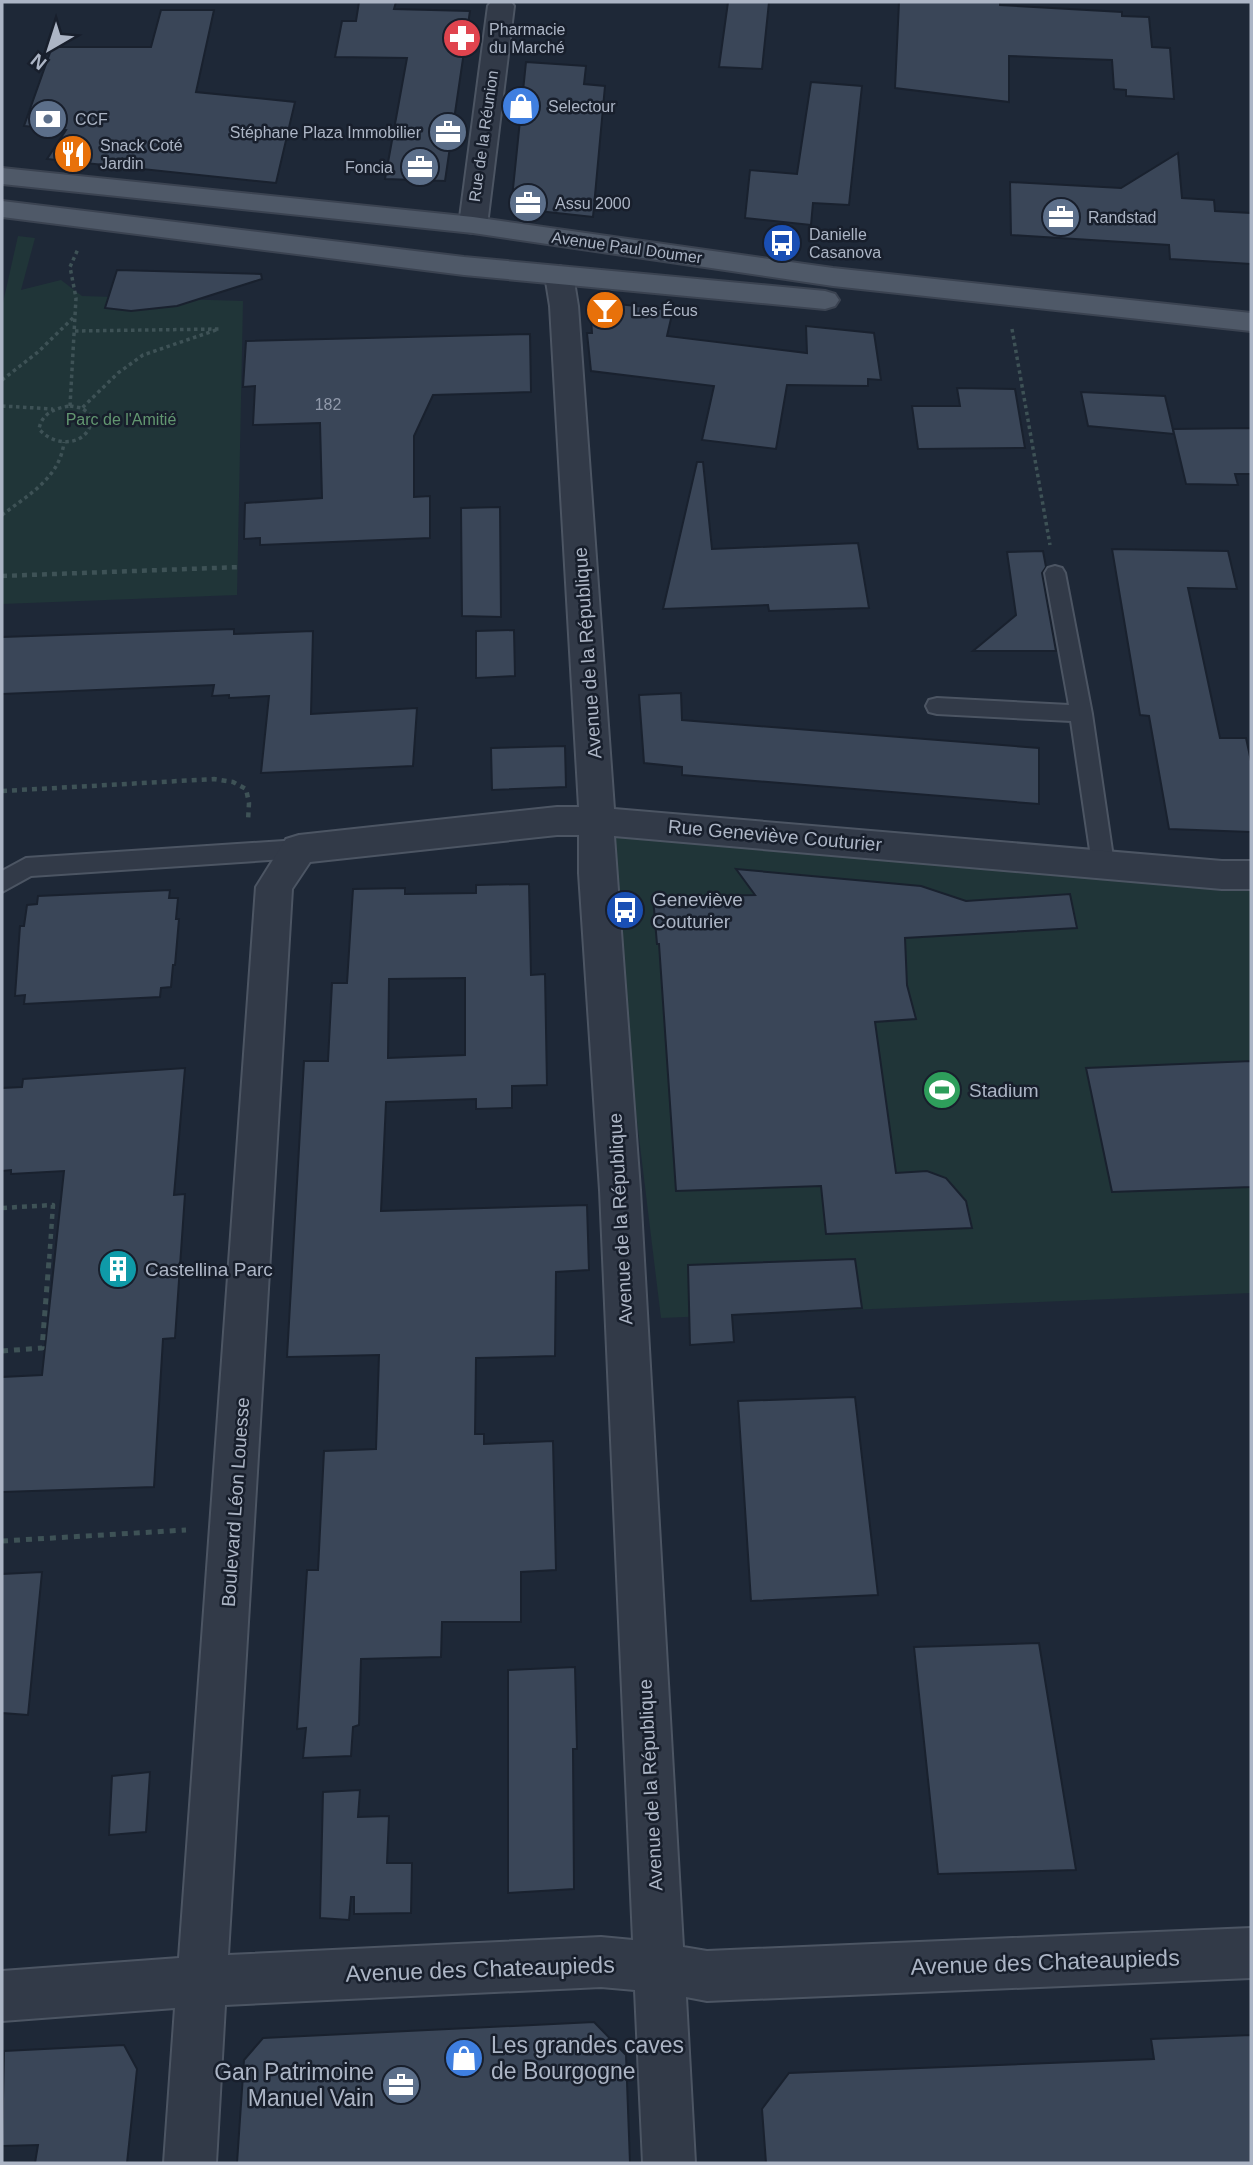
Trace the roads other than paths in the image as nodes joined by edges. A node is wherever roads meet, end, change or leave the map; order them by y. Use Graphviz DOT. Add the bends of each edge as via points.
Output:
graph roads {
  1 [pos="501,3"];
  2 [pos="2,176"];
  3 [pos="2,209"];
  4 [pos="473,225"];
  5 [pos="219,236"];
  6 [pos="551,236"];
  7 [pos="664,252"];
  8 [pos="505,270"];
  9 [pos="559,275"];
  10 [pos="643,283"];
  11 [pos="1251,322"];
  12 [pos="1251,348"];
  13 [pos="1055,573"];
  14 [pos="937,706"];
  15 [pos="1081,714"];
  16 [pos="596,821"];
  17 [pos="299,849"];
  18 [pos="1103,864"];
  19 [pos="1251,875"];
  20 [pos="2,883"];
  21 [pos="1251,1953"];
  22 [pos="659,1967"];
  23 [pos="203,1981"];
  24 [pos="2,1996"];
  25 [pos="190,2163"];
  26 [pos="669,2163"];
  1 -- 4 [label="street, Rue de la Réunion"];
  2 -- 4 [label="main road, Avenue Paul Doumer"];
  3 -- 5 [label="main road, Avenue Paul Doumer"];
  4 -- 5 [label="main road" via="446,239 240,220"];
  4 -- 6 [label="main road, Avenue Paul Doumer"];
  4 -- 8 [label="main road"];
  5 -- 8 [label="main road, Avenue Paul Doumer"];
  6 -- 7 [label="main road, Avenue Paul Doumer"];
  6 -- 9 [label="main road"];
  7 -- 10 [label="main road"];
  7 -- 11 [label="main road, Avenue Paul Doumer" via="833,277"];
  8 -- 9 [label="main road, Avenue Paul Doumer"];
  9 -- 10 [label="main road, Avenue Paul Doumer"];
  9 -- 16 [label="street, Avenue de la République"];
  10 -- 12 [label="main road, Avenue Paul Doumer"];
  13 -- 15 [label="lane"];
  14 -- 15 [label="lane"];
  15 -- 18 [label="lane"];
  16 -- 17 [label="street, Rue Geneviève Couturier" via="557,821"];
  16 -- 18 [label="street, Rue Geneviève Couturier"];
  16 -- 22 [label="street, Avenue de la République" via="620,1190"];
  17 -- 20 [label="lane" via="26,867"];
  17 -- 23 [label="street, Boulevard Léon Louesse" via="274,887"];
  18 -- 19 [label="street, Rue Geneviève Couturier"];
  21 -- 22 [label="street, Avenue des Chateaupieds" via="707,1976"];
  22 -- 23 [label="street, Avenue des Chateaupieds" via="601,1962"];
  22 -- 26 [label="street, Avenue de la République"];
  23 -- 24 [label="street, Avenue des Chateaupieds"];
  23 -- 25 [label="street, Boulevard Léon Louesse"];
}
